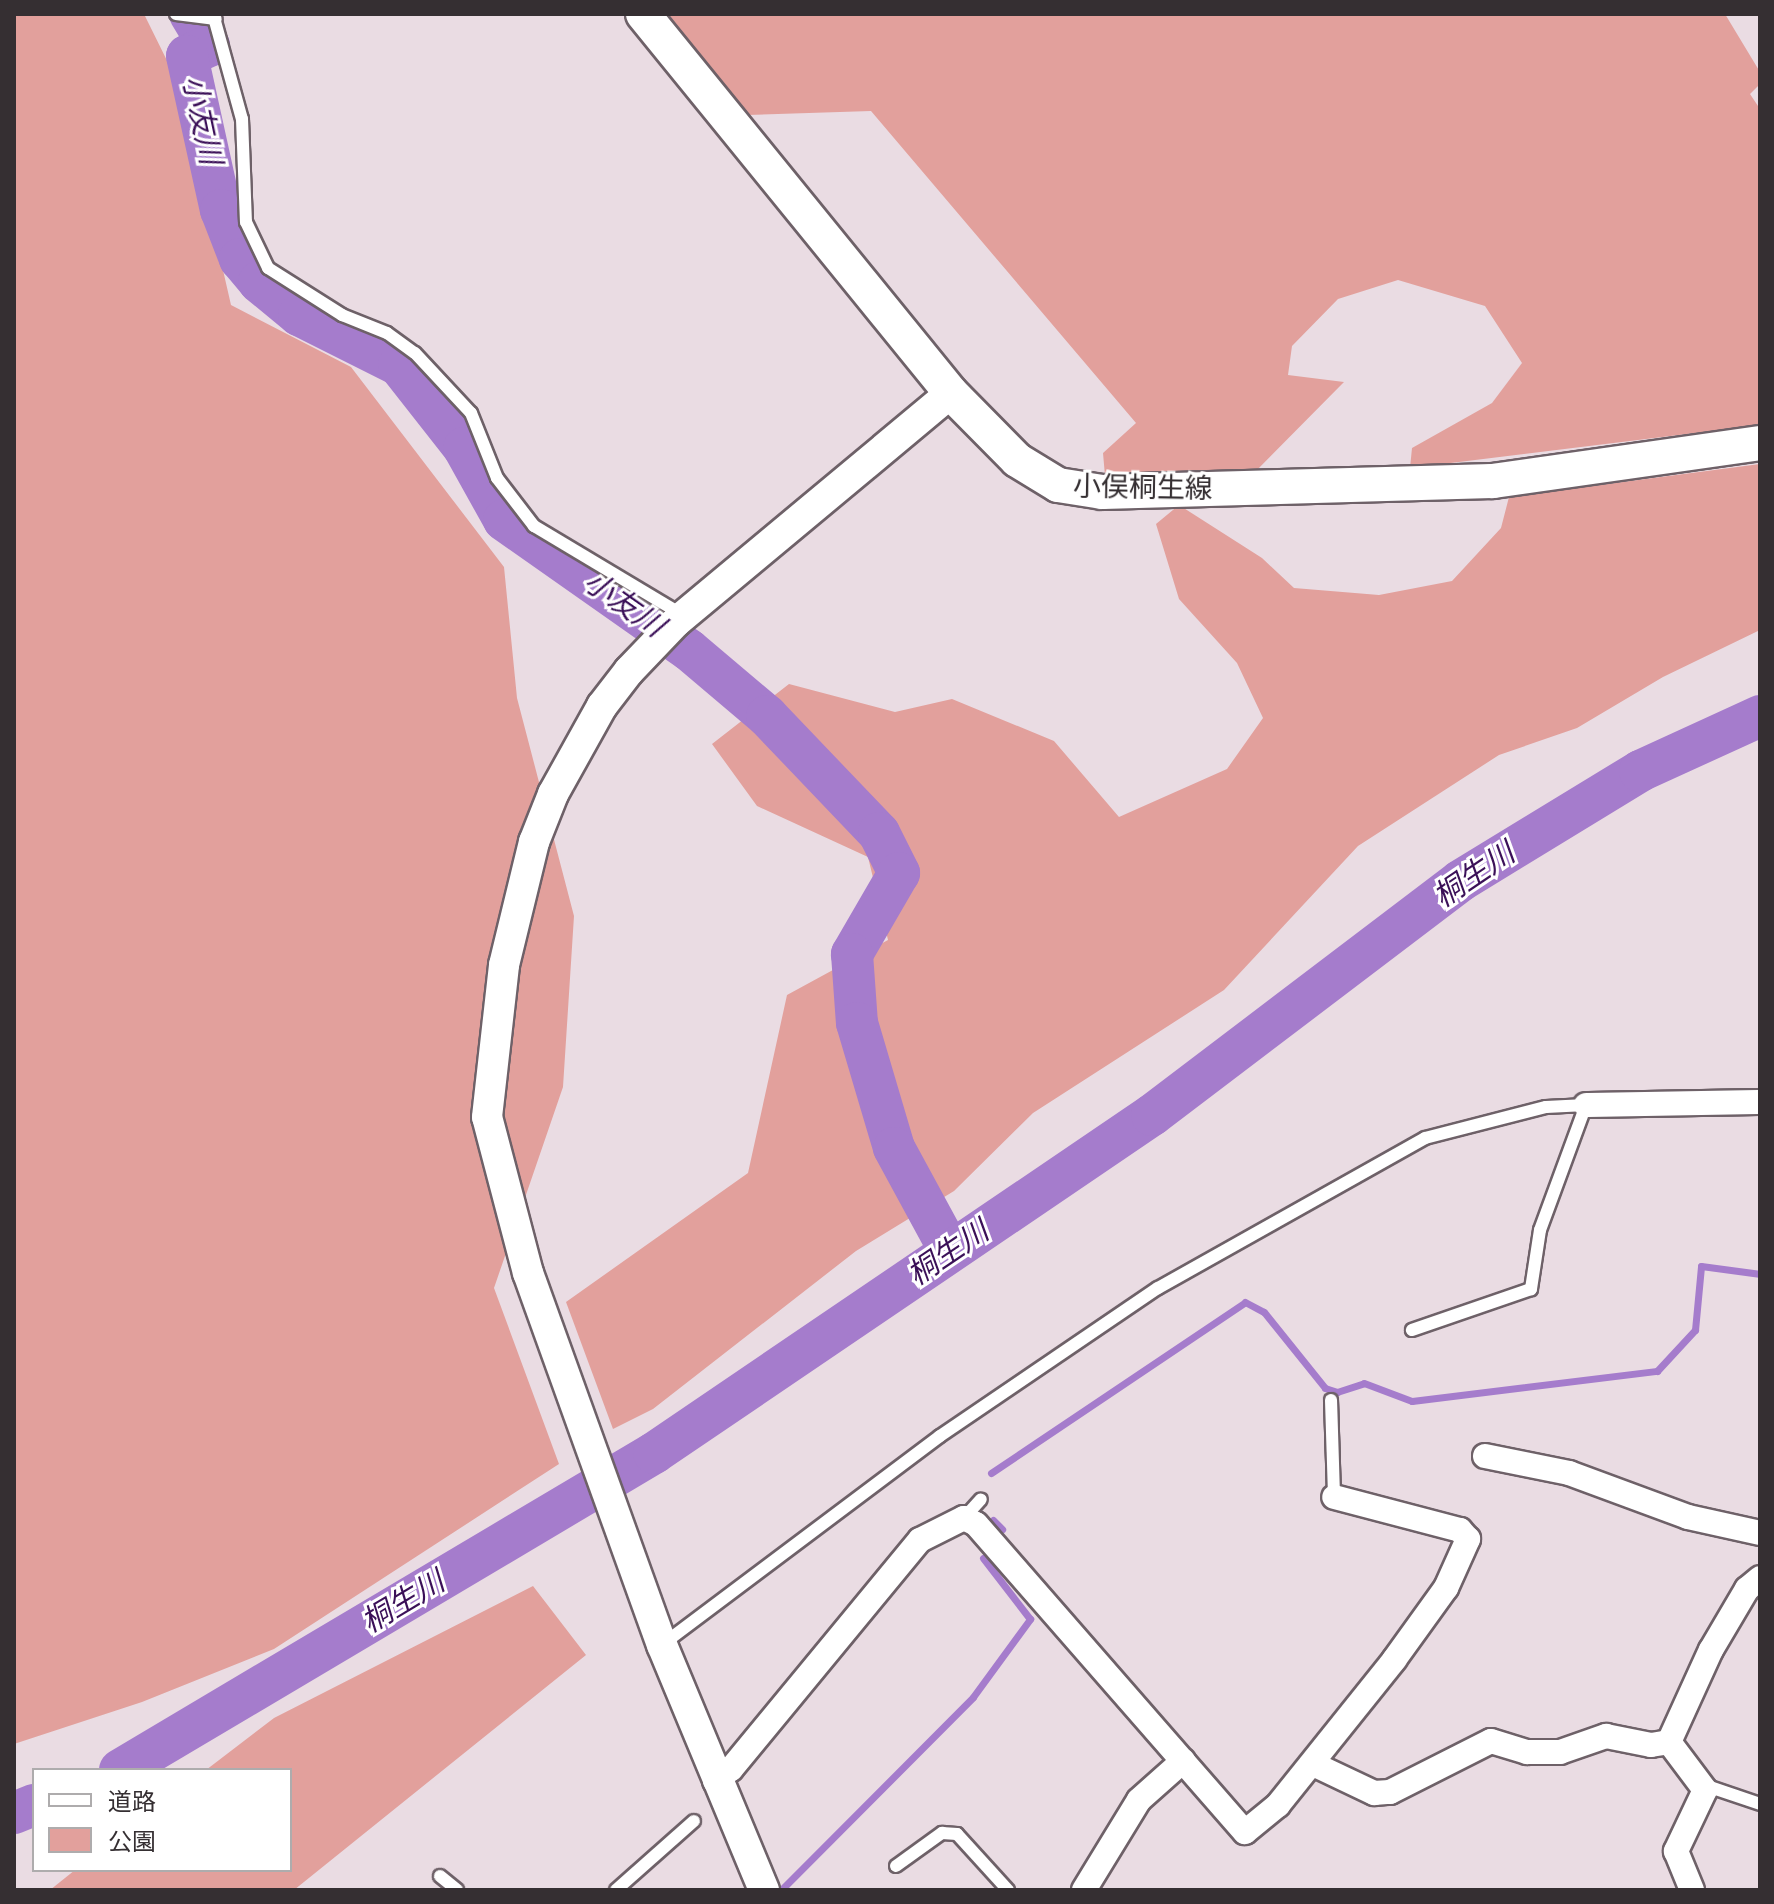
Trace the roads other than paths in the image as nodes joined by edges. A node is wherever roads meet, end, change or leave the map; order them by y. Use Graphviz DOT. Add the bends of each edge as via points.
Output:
graph roads {
  1 [pos="643,14"];
  2 [pos="177,15"];
  3 [pos="213,18"];
  4 [pos="951,393"];
  5 [pos="1760,443"];
  6 [pos="672,627"];
  7 [pos="1760,1102"];
  8 [pos="1586,1105"];
  9 [pos="1412,1330"];
  10 [pos="1331,1400"];
  11 [pos="1485,1456"];
  12 [pos="1334,1497"];
  13 [pos="981,1499"];
  14 [pos="964,1518"];
  15 [pos="1760,1533"];
  16 [pos="1760,1578"];
  17 [pos="660,1640"];
  18 [pos="1669,1742"];
  19 [pos="1183,1761"];
  20 [pos="1313,1764"];
  21 [pos="715,1781"];
  22 [pos="1704,1785"];
  23 [pos="1760,1804"];
  24 [pos="694,1821"];
  25 [pos="896,1866"];
  26 [pos="440,1876"];
  27 [pos="760,1889"];
  28 [pos="457,1890"];
  29 [pos="616,1890"];
  30 [pos="1008,1890"];
  31 [pos="1084,1890"];
  32 [pos="1692,1890"];
  1 -- 4 [label="main road, 小俣桐生線"];
  2 -- 3 [label="lane"];
  3 -- 6 [label="lane" via="242,119 246,222 268,268 415,353 471,413 497,478 534,526"];
  4 -- 5 [label="main road, 小俣桐生線" via="1038,476 1102,492 1493,481"];
  4 -- 6 [label="street"];
  6 -- 17 [label="street" via="602,706 553,794 526,867 504,965 487,1117 528,1273"];
  7 -- 8 [label="street"];
  8 -- 9 [label="lane" via="1540,1230 1531,1289"];
  8 -- 17 [label="lane" via="1546,1107 1425,1138 1158,1288 952,1427"];
  10 -- 12 [label="lane"];
  11 -- 15 [label="street" via="1569,1473 1688,1517"];
  12 -- 20 [label="street" via="1460,1530 1468,1539 1446,1588"];
  13 -- 14 [label="lane"];
  14 -- 19 [label="street" via="976,1524"];
  14 -- 21 [label="street" via="920,1540 731,1769"];
  16 -- 18 [label="street" via="1747,1589 1711,1650"];
  17 -- 21 [label="street"];
  18 -- 20 [label="street" via="1651,1745 1606,1736 1560,1752 1527,1752 1491,1741 1390,1792 1374,1793"];
  18 -- 22 [label="street"];
  19 -- 20 [label="street" via="1245,1832 1278,1805"];
  19 -- 31 [label="street" via="1139,1800"];
  21 -- 27 [label="street"];
  22 -- 23 [label="lane"];
  22 -- 32 [label="street" via="1676,1851"];
  24 -- 29 [label="lane"];
  25 -- 30 [label="lane" via="942,1833 957,1834"];
  26 -- 28 [label="lane"];
}
